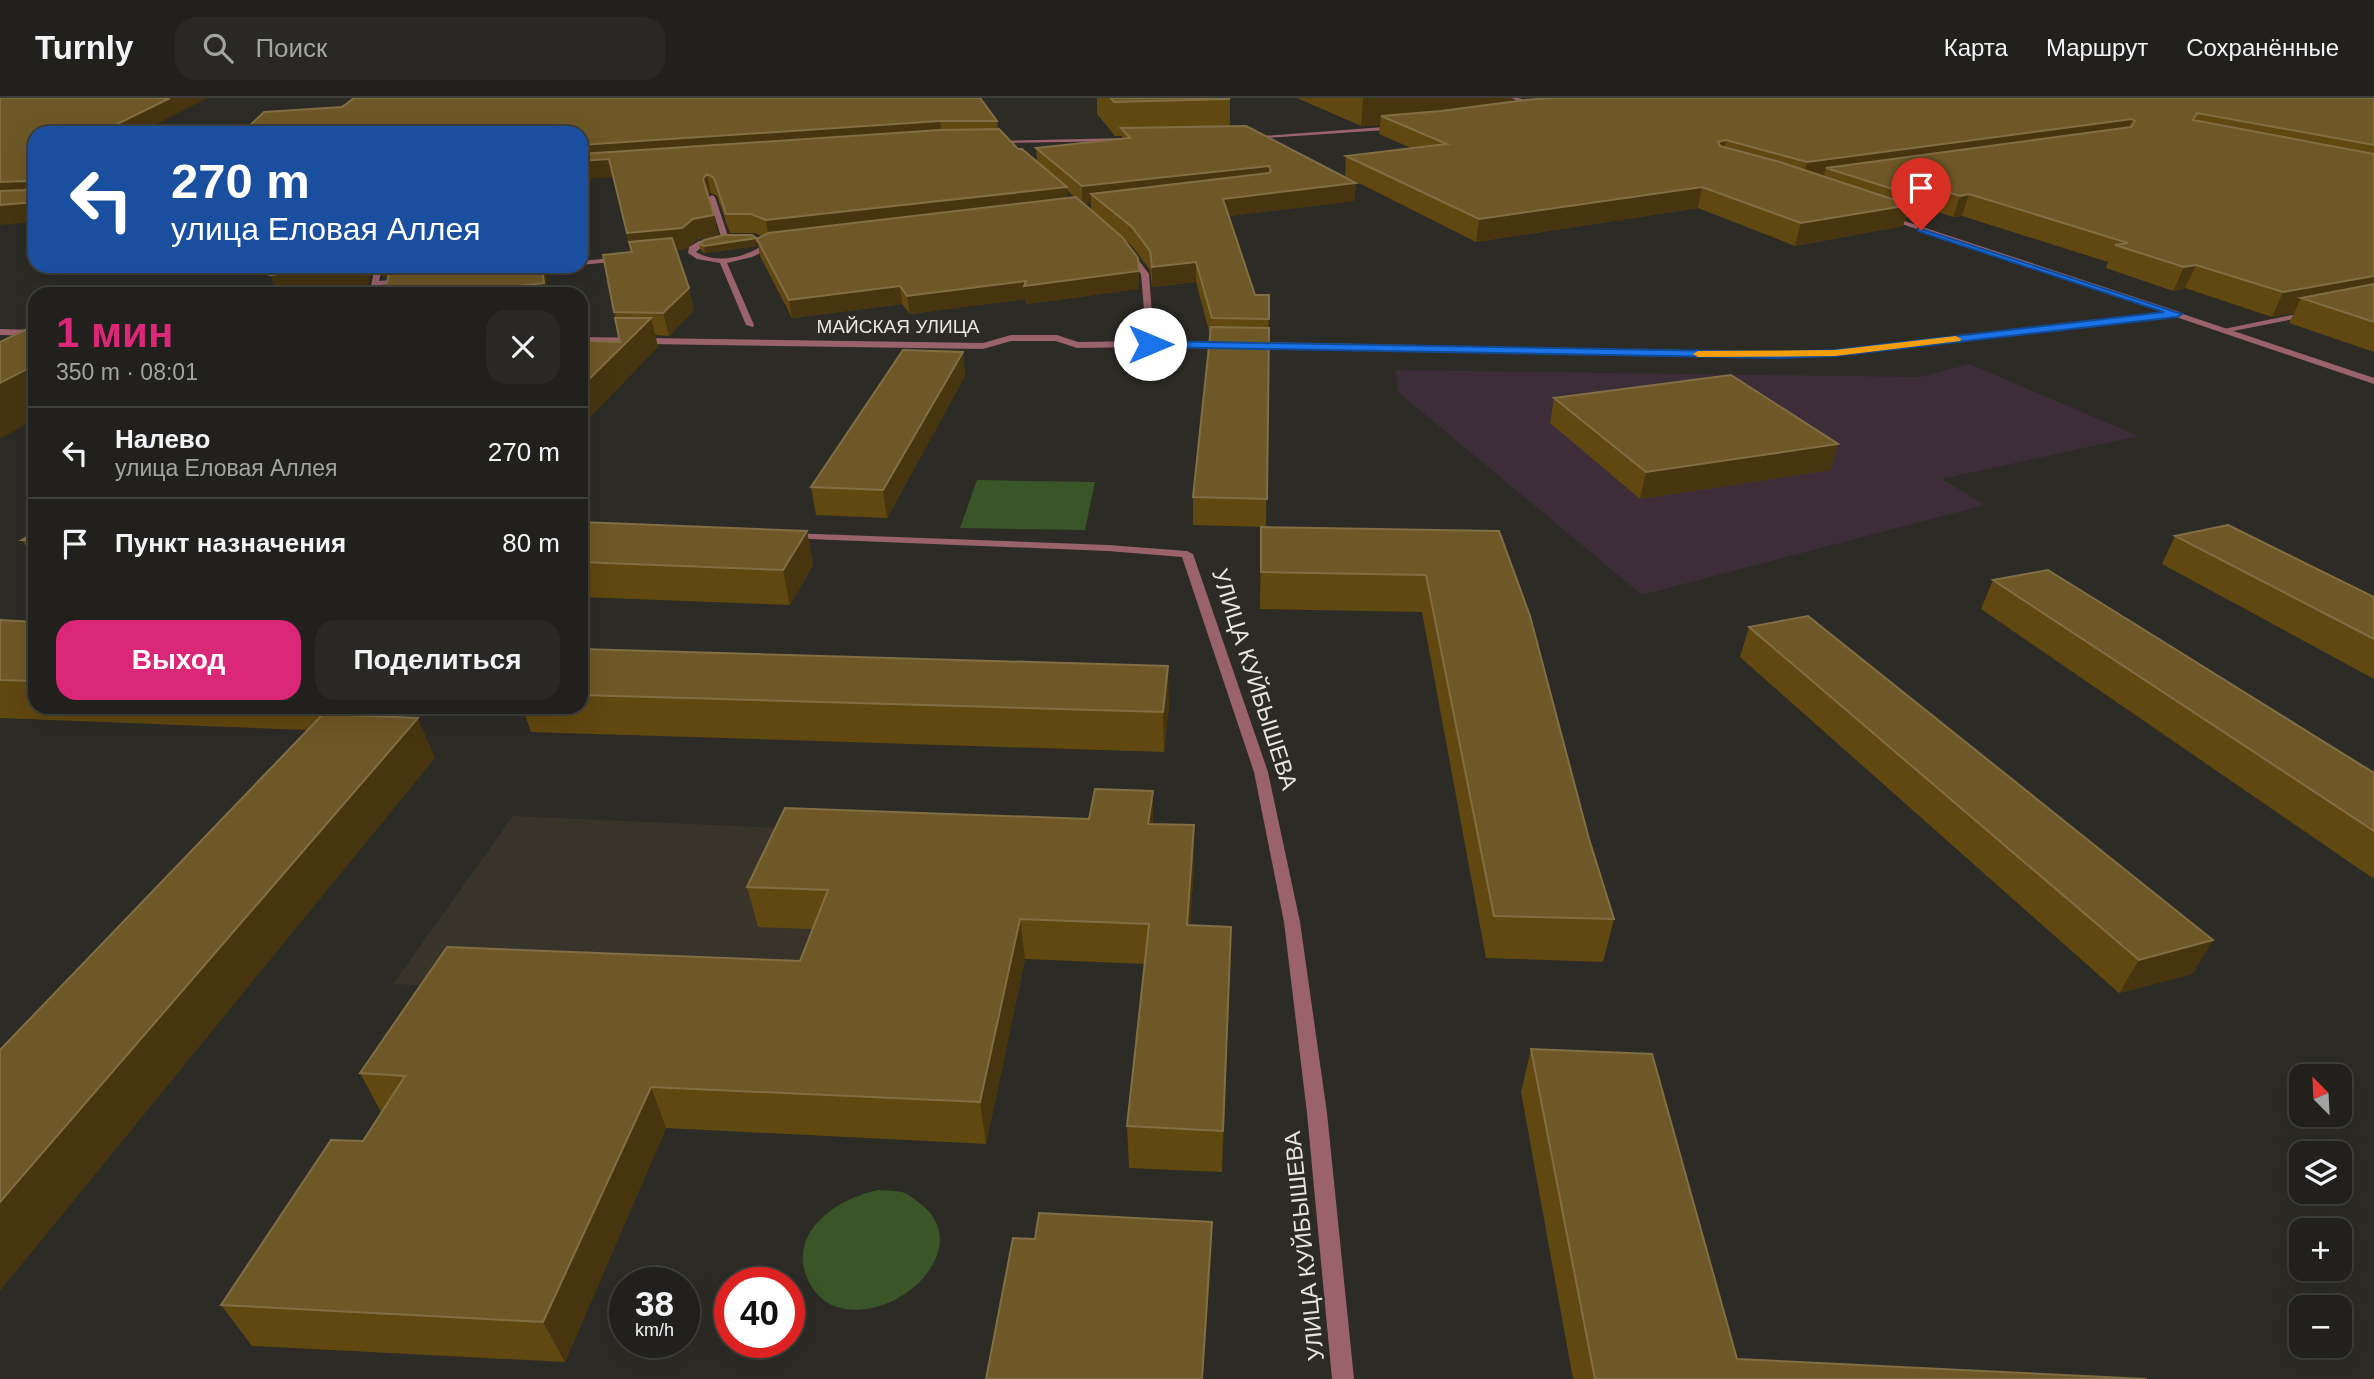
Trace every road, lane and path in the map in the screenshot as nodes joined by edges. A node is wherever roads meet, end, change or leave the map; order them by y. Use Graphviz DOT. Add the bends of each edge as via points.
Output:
graph roads {
  1 [pos="1514,98"];
  2 [pos="1531,114"];
  3 [pos="1412,127"];
  4 [pos="1247,137"];
  5 [pos="1136,140"];
  6 [pos="989,141"];
  7 [pos="1002,141"];
  8 [pos="1010,148"];
  9 [pos="712,197"];
  10 [pos="1872,212"];
  11 [pos="725,237"];
  12 [pos="779,244"];
  13 [pos="766,245"];
  14 [pos="1124,247"];
  15 [pos="692,253"];
  16 [pos="678,254"];
  17 [pos="637,258"];
  18 [pos="725,260"];
  19 [pos="588,262"];
  20 [pos="377,273"];
  21 [pos="416,279"];
  22 [pos="2319,311"];
  23 [pos="2177,314"];
  24 [pos="750,324"];
  25 [pos="2223,330"];
  26 [pos="0,332"];
  27 [pos="28,333"];
  28 [pos="588,340"];
  29 [pos="1150,344"];
  30 [pos="1233,345"];
  31 [pos="1247,345"];
  32 [pos="2374,381"];
  33 [pos="776,535"];
  34 [pos="1343,1379"];
  1 -- 2 [label="street" via="1542,112"];
  3 -- 4 [label="street"];
  5 -- 7 [label="street"];
  6 -- 7 [label="street"];
  7 -- 8 [label="street"];
  9 -- 11 [label="street"];
  10 -- 23 [label="street"];
  11 -- 13 [label="street" via="755,238"];
  11 -- 15 [label="street" via="702,243"];
  12 -- 13 [label="street"];
  13 -- 18 [label="street" via="751,256"];
  14 -- 29 [label="street" via="1145,274"];
  15 -- 16 [label="street"];
  15 -- 18 [label="street"];
  17 -- 19 [label="street"];
  18 -- 24 [label="street"];
  20 -- 21 [label="street" via="374,284"];
  22 -- 25 [label="street"];
  23 -- 25 [label="street"];
  23 -- 31 [label="street" via="1835,353 1779,355"];
  25 -- 32 [label="street"];
  26 -- 27 [label="street"];
  28 -- 29 [label="street, МАЙСКАЯ УЛИЦА" via="983,346 1011,338 1057,338 1077,345"];
  29 -- 30 [label="street, МАЙСКАЯ УЛИЦА"];
  33 -- 34 [label="street, УЛИЦА КУЙБЫШЕВА" via="1187,555 1261,772 1292,922 1317,1113"];
}
